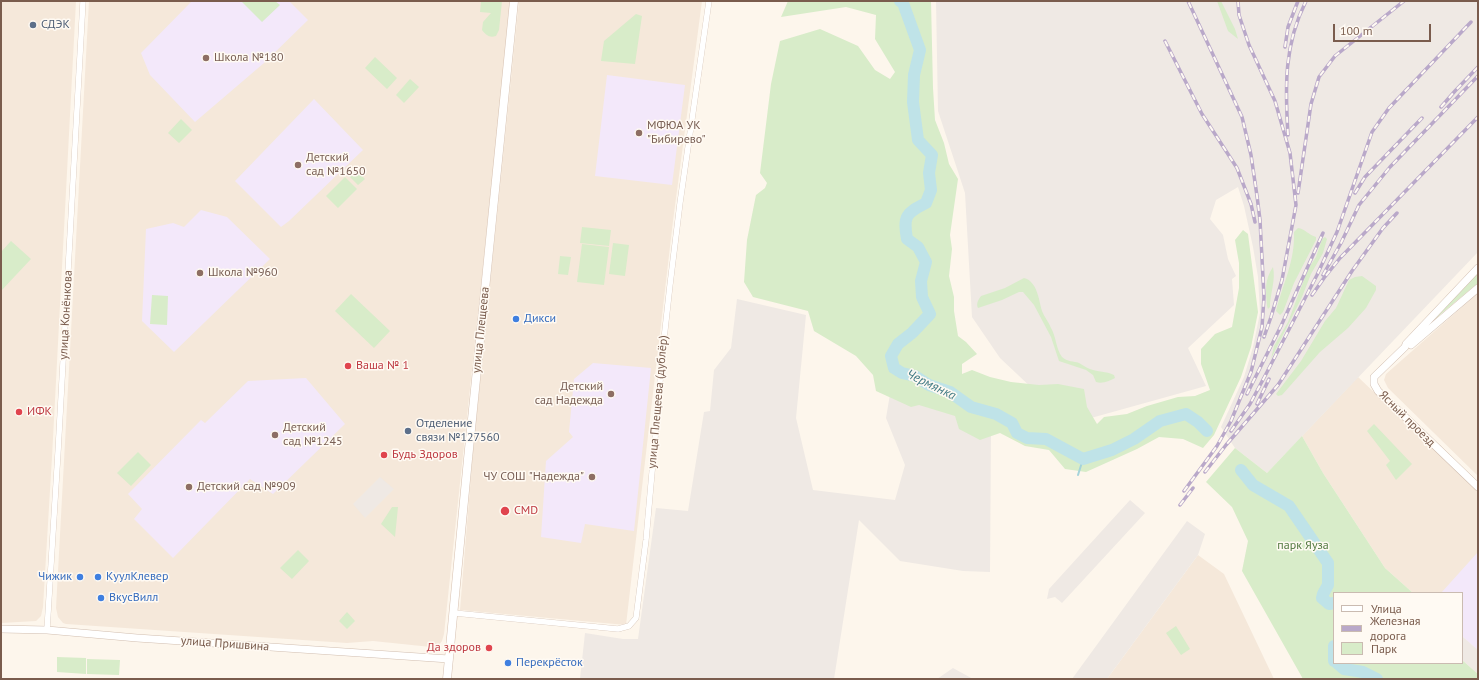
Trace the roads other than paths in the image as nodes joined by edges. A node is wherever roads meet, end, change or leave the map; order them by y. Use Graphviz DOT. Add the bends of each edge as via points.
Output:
graph roads {
  1 [pos="83,1"];
  2 [pos="514,1"];
  3 [pos="709,1"];
  4 [pos="1478,268"];
  5 [pos="1478,288"];
  6 [pos="1405,347"];
  7 [pos="1478,487"];
  8 [pos="454,613"];
  9 [pos="1,628"];
  10 [pos="47,630"];
  11 [pos="449,659"];
  12 [pos="447,679"];
  1 -- 10 [label="street, улица Конёнкова"];
  2 -- 8 [label="main road, улица Плещеева"];
  3 -- 8 [label="street, улица Плещеева (дублёр)" via="670,285 646,540 636,618 629,626 618,629"];
  4 -- 6 [label="street"];
  5 -- 6 [label="street"];
  6 -- 7 [label="street, Ясный проезд" via="1374,377 1374,384 1378,391"];
  8 -- 11 [label="main road, улица Плещеева"];
  9 -- 10 [label="street, улица Пришвина"];
  10 -- 11 [label="street, улица Пришвина"];
  11 -- 12 [label="main road, улица Плещеева"];
}
